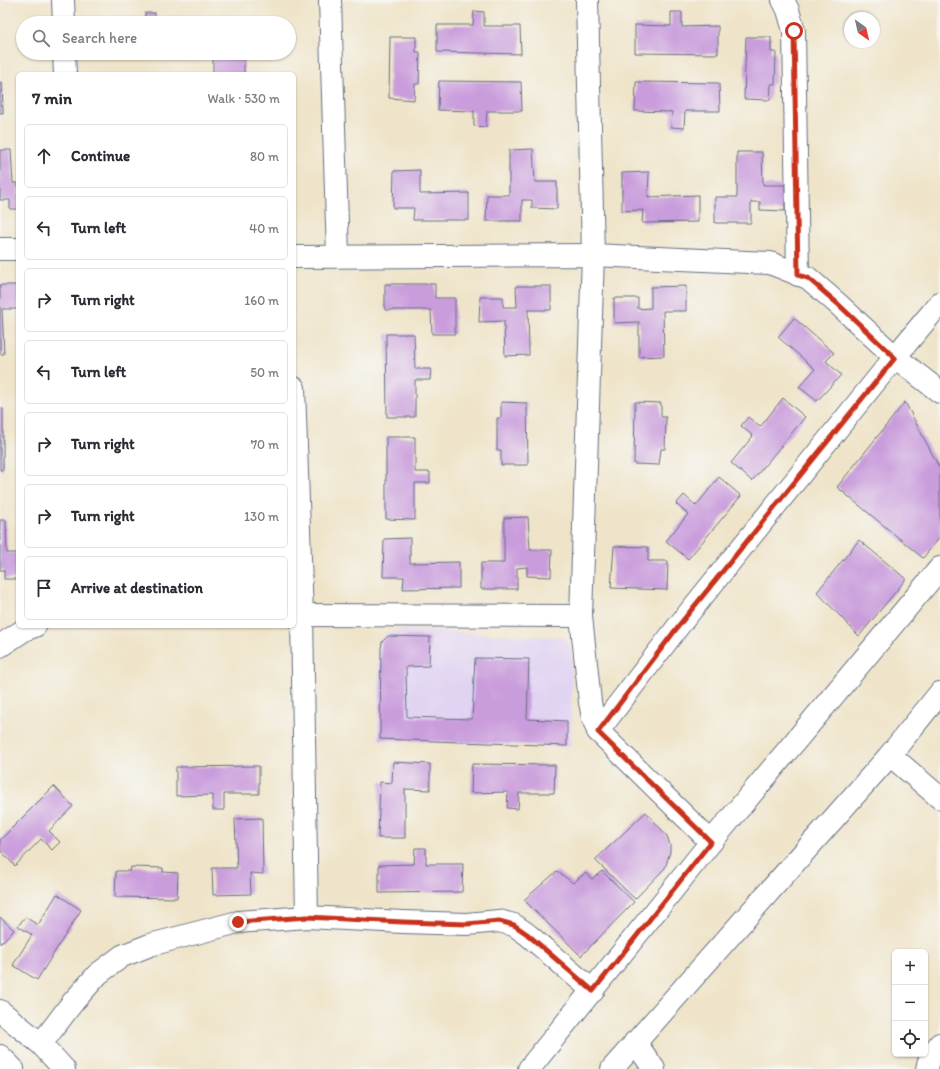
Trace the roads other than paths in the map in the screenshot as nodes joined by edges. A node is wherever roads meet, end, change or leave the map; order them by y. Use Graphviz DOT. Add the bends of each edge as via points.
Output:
graph roads {
  1 [pos="63,0"];
  2 [pos="330,0"];
  3 [pos="587,0"];
  4 [pos="783,0"];
  5 [pos="64,16"];
  6 [pos="64,60"];
  7 [pos="65,72"];
  8 [pos="0,249"];
  9 [pos="16,249"];
  10 [pos="593,255"];
  11 [pos="338,256"];
  12 [pos="296,257"];
  13 [pos="798,275"];
  14 [pos="940,303"];
  15 [pos="895,358"];
  16 [pos="940,392"];
  17 [pos="296,502"];
  18 [pos="940,568"];
  19 [pos="298,615"];
  20 [pos="581,616"];
  21 [pos="30,628"];
  22 [pos="0,646"];
  23 [pos="940,693"];
  24 [pos="598,732"];
  25 [pos="890,755"];
  26 [pos="940,798"];
  27 [pos="711,842"];
  28 [pos="307,917"];
  29 [pos="593,991"];
  30 [pos="0,1011"];
  31 [pos="635,1042"];
  32 [pos="41,1044"];
  33 [pos="940,1044"];
  34 [pos="0,1056"];
  35 [pos="13,1069"];
  36 [pos="64,1069"];
  37 [pos="529,1069"];
  38 [pos="612,1069"];
  39 [pos="654,1069"];
  40 [pos="928,1069"];
  1 -- 5 [label="street"];
  2 -- 11 [label="street"];
  3 -- 10 [label="street"];
  4 -- 13 [label="street" via="794,31"];
  6 -- 7 [label="street"];
  8 -- 9 [label="street"];
  10 -- 11 [label="street"];
  10 -- 13 [label="street" via="770,263"];
  10 -- 20 [label="street"];
  11 -- 12 [label="street"];
  13 -- 15 [label="street" via="808,278"];
  14 -- 15 [label="street"];
  15 -- 16 [label="street"];
  15 -- 24 [label="street" via="680,624"];
  17 -- 19 [label="street"];
  18 -- 27 [label="street"];
  19 -- 20 [label="street"];
  19 -- 28 [label="street"];
  20 -- 24 [label="street" via="590,702"];
  21 -- 22 [label="street"];
  23 -- 25 [label="street"];
  24 -- 27 [label="street"];
  25 -- 26 [label="street"];
  25 -- 31 [label="street"];
  27 -- 29 [label="street"];
  28 -- 29 [label="street" via="467,924 499,921 514,925 527,934"];
  28 -- 32 [label="street" via="238,922 150,945 122,956 98,974"];
  29 -- 37 [label="street"];
  30 -- 32 [label="street"];
  31 -- 38 [label="street"];
  31 -- 39 [label="street"];
  32 -- 36 [label="street"];
  33 -- 40 [label="street" via="933,1052"];
  34 -- 35 [label="street"];
}
